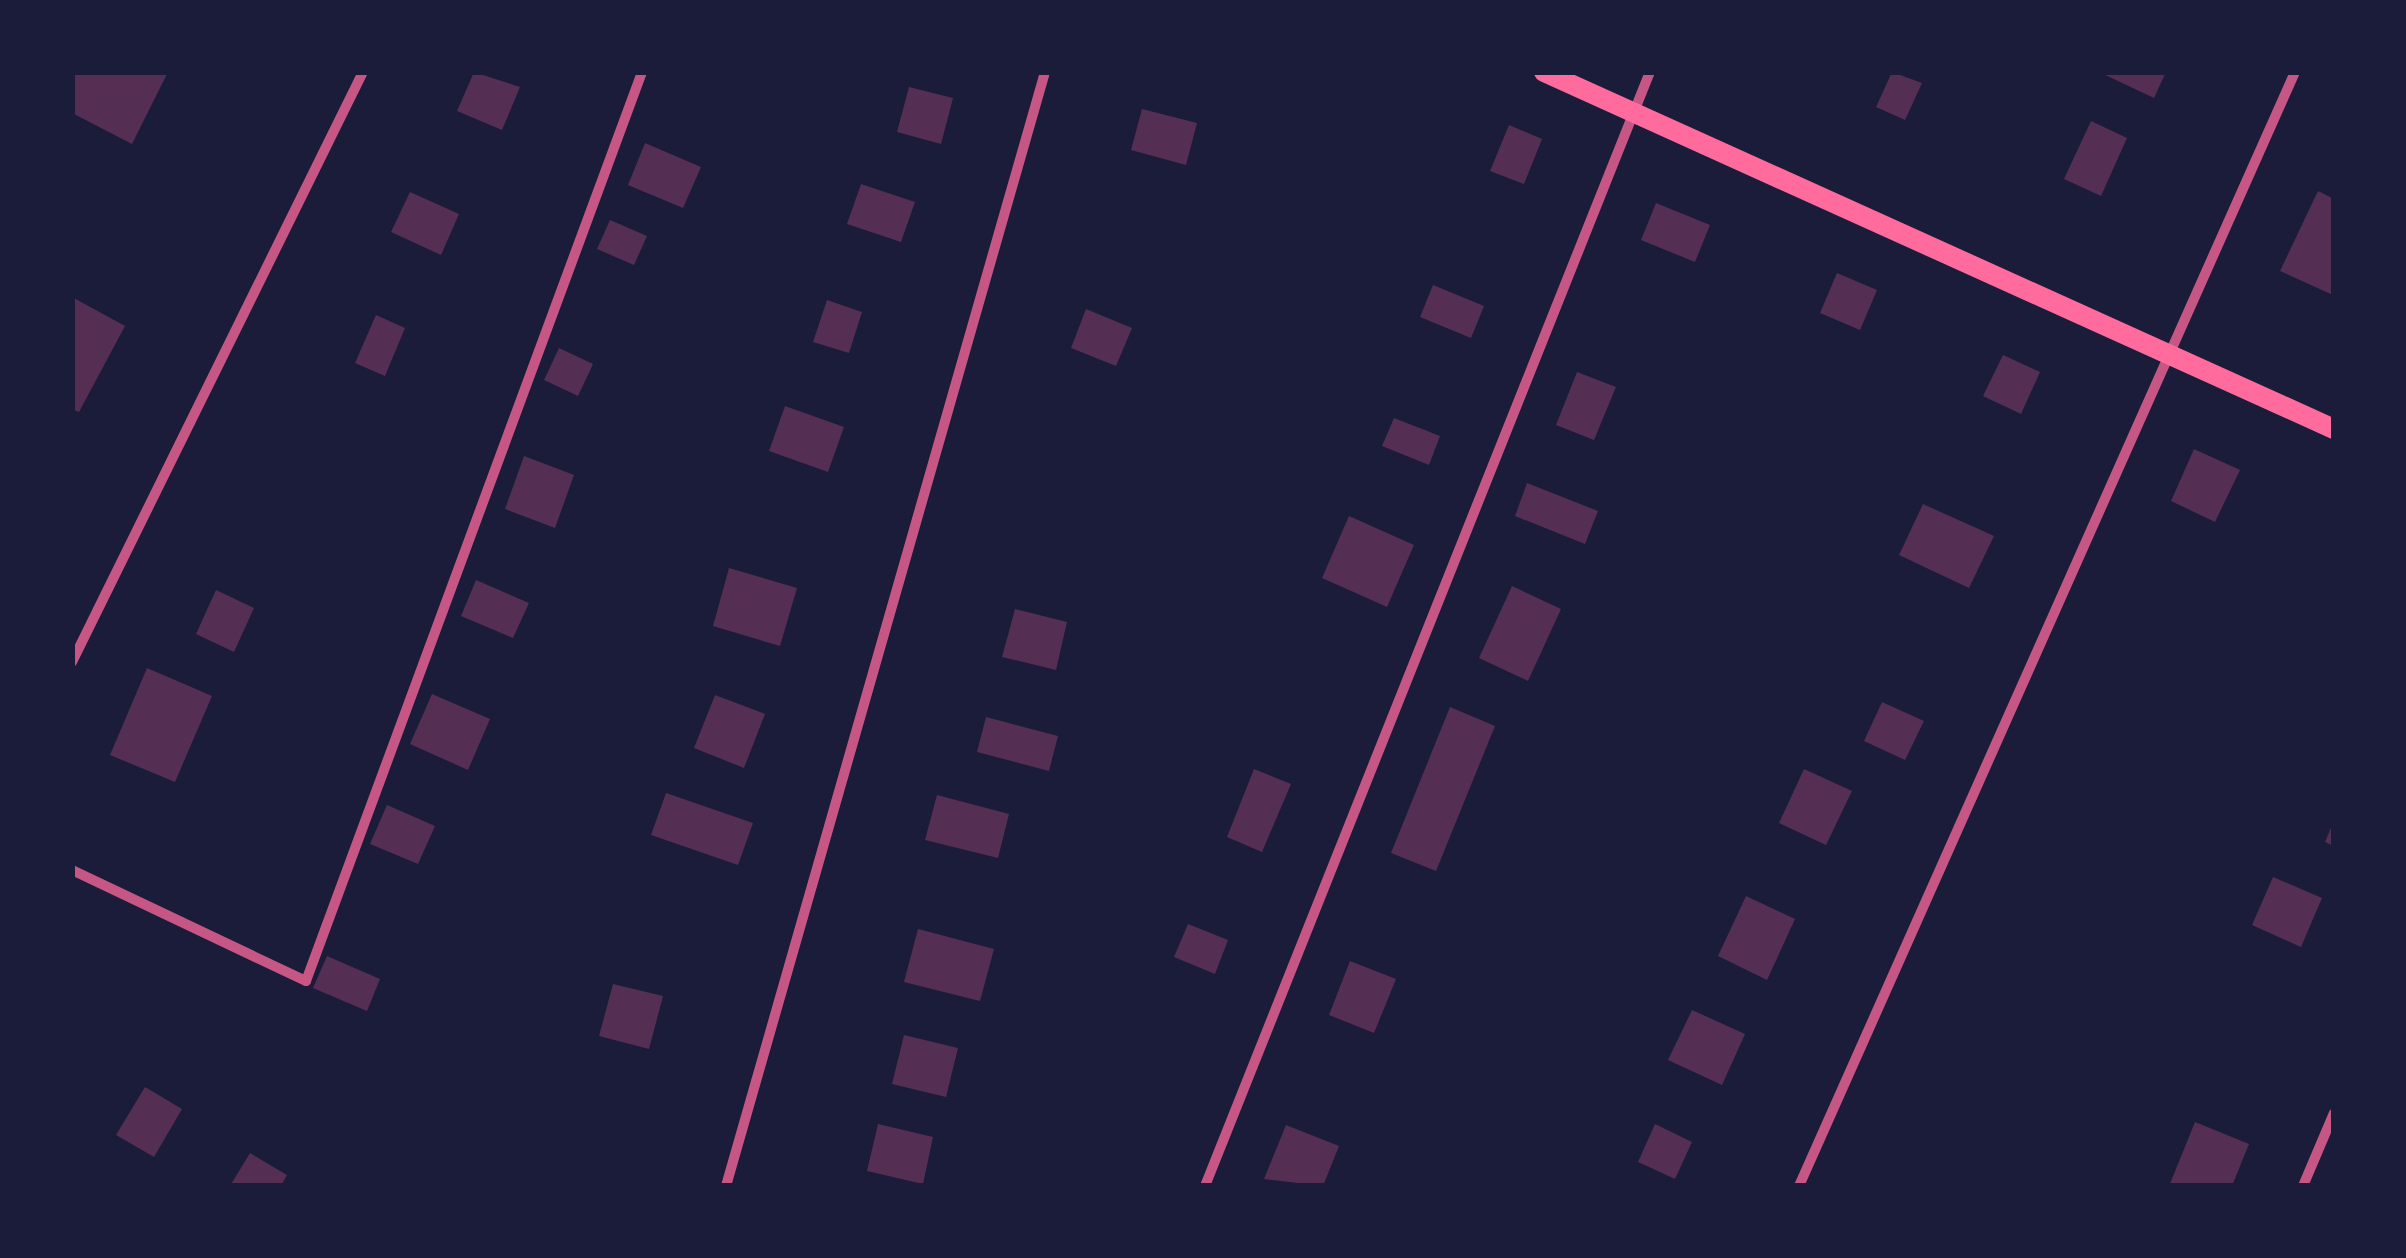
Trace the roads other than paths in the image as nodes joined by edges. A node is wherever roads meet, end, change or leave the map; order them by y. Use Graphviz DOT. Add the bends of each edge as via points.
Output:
graph roads {
  1 [pos="363,72"];
  2 [pos="642,72"];
  3 [pos="1044,72"];
  4 [pos="1544,72"];
  5 [pos="1650,72"];
  6 [pos="2295,72"];
  7 [pos="1631,115"];
  8 [pos="2168,358"];
  9 [pos="2334,429"];
  10 [pos="72,662"];
  11 [pos="72,870"];
  12 [pos="2334,1113"];
  13 [pos="726,1186"];
  14 [pos="1206,1186"];
  15 [pos="1798,1186"];
  16 [pos="2303,1186"];
  1 -- 10 [label="street"];
  2 -- 11 [label="street" via="306,980"];
  3 -- 13 [label="street"];
  4 -- 7 [label="main road"];
  5 -- 7 [label="street"];
  6 -- 8 [label="street"];
  7 -- 8 [label="main road"];
  7 -- 14 [label="street"];
  8 -- 9 [label="main road"];
  8 -- 15 [label="street"];
  12 -- 16 [label="street"];
}
